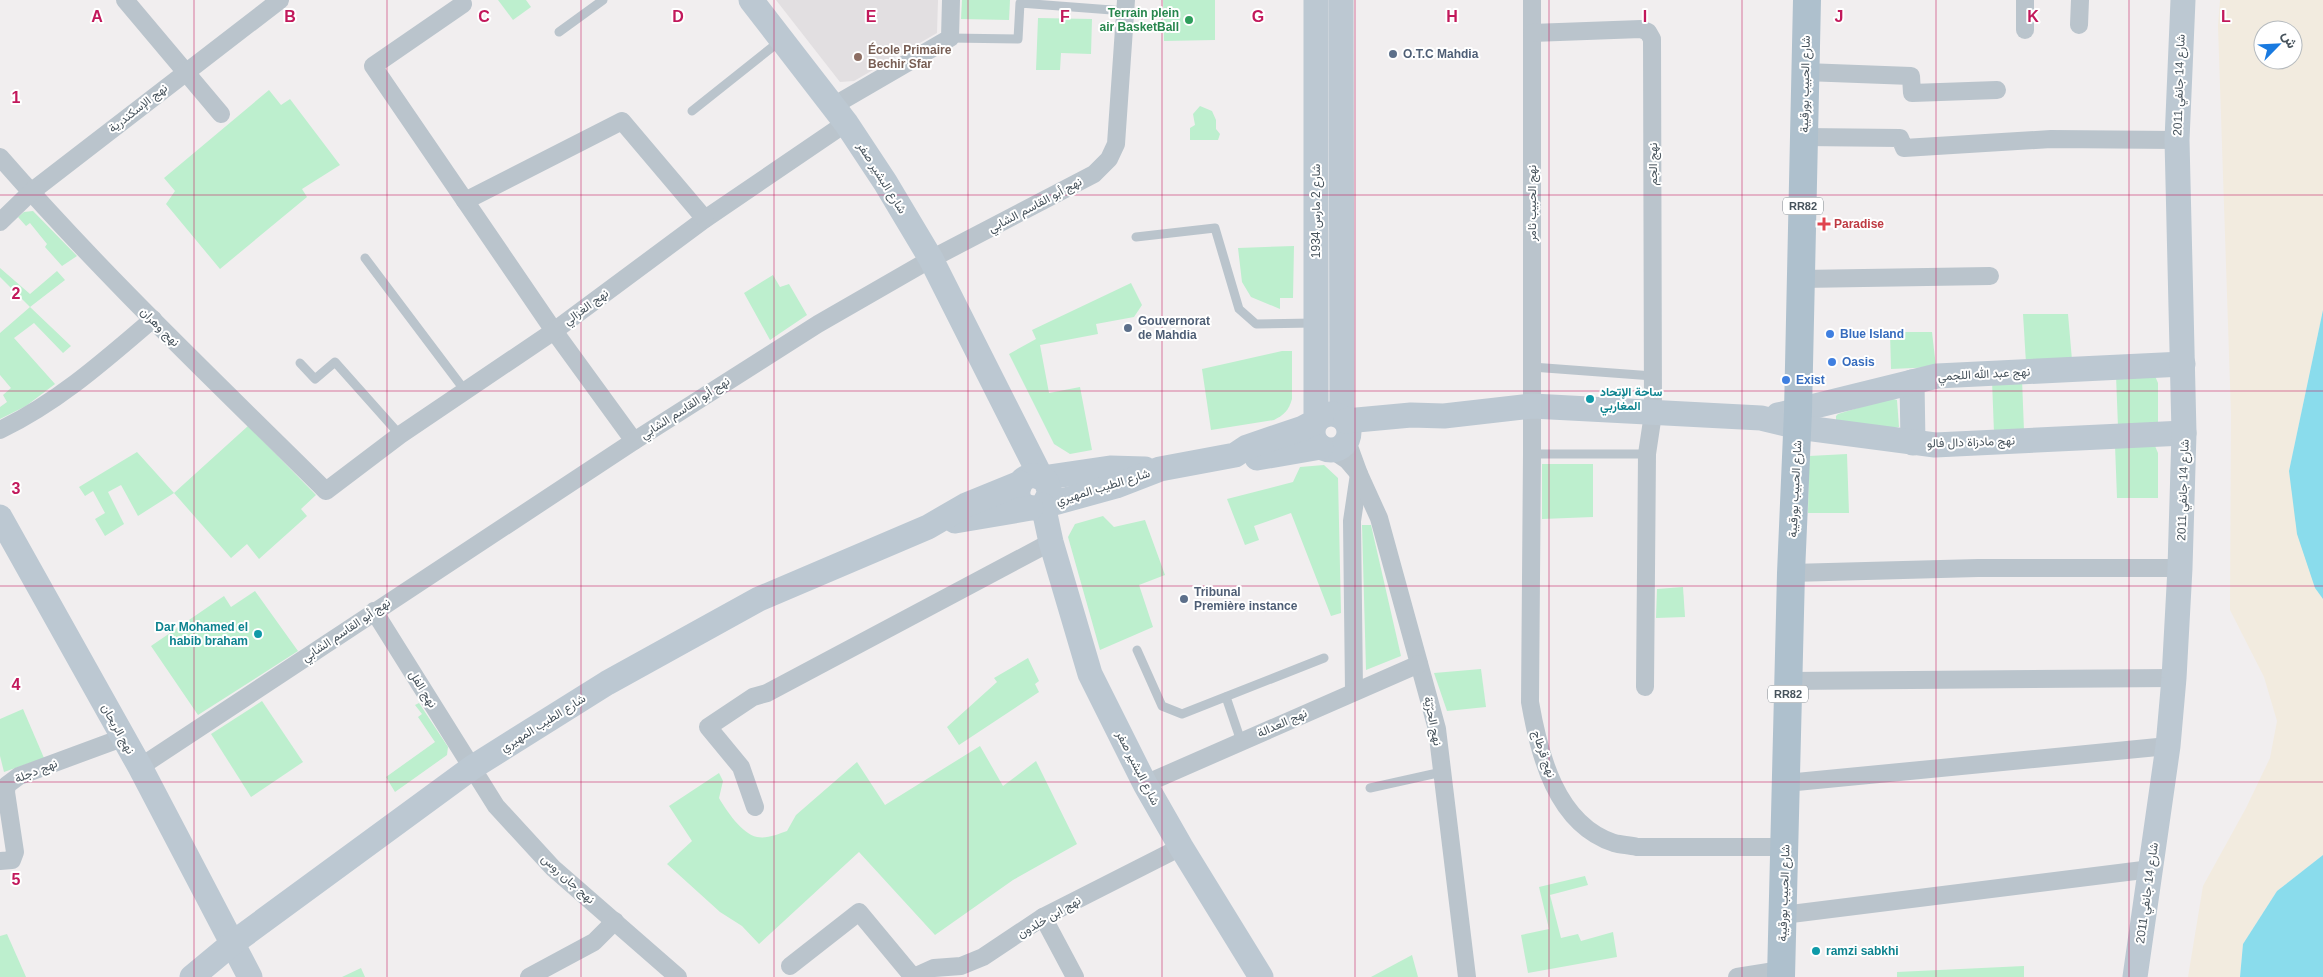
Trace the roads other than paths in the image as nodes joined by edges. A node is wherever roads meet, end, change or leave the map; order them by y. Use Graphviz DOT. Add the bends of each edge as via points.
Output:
graph roads {
  1 [pos="124,0"];
  2 [pos="280,0"];
  3 [pos="603,0"];
  4 [pos="751,0"];
  5 [pos="951,0"];
  6 [pos="1316,0"];
  7 [pos="1341,0"];
  8 [pos="1532,0"];
  9 [pos="1807,0"];
  10 [pos="2025,0"];
  11 [pos="2080,0"];
  12 [pos="2183,0"];
  13 [pos="463,4"];
  14 [pos="1125,6"];
  15 [pos="2079,25"];
  16 [pos="2025,30"];
  17 [pos="559,32"];
  18 [pos="1532,33"];
  19 [pos="950,38"];
  20 [pos="782,40"];
  21 [pos="185,72"];
  22 [pos="1805,72"];
  23 [pos="1997,90"];
  24 [pos="692,111"];
  25 [pos="220,114"];
  26 [pos="840,114"];
  27 [pos="1804,137"];
  28 [pos="2177,140"];
  29 [pos="0,157"];
  30 [pos="31,192"];
  31 [pos="465,201"];
  32 [pos="705,219"];
  33 [pos="0,222"];
  34 [pos="1136,237"];
  35 [pos="365,258"];
  36 [pos="931,260"];
  37 [pos="1316,266"];
  38 [pos="1341,266"];
  39 [pos="1990,276"];
  40 [pos="1801,279"];
  41 [pos="153,319"];
  42 [pos="1316,323"];
  43 [pos="554,331"];
  44 [pos="1341,352"];
  45 [pos="1316,353"];
  46 [pos="300,363"];
  47 [pos="2183,364"];
  48 [pos="1532,367"];
  49 [pos="1653,376"];
  50 [pos="1912,382"];
  51 [pos="466,392"];
  52 [pos="1532,406"];
  53 [pos="1653,414"];
  54 [pos="1760,418"];
  55 [pos="1798,419"];
  56 [pos="1316,421"];
  57 [pos="0,430"];
  58 [pos="2184,433"];
  59 [pos="400,435"];
  60 [pos="1339,436"];
  61 [pos="634,441"];
  62 [pos="1913,443"];
  63 [pos="1532,454"];
  64 [pos="1648,454"];
  65 [pos="1235,455"];
  66 [pos="1160,469"];
  67 [pos="1359,474"];
  68 [pos="1032,480"];
  69 [pos="326,491"];
  70 [pos="1038,506"];
  71 [pos="0,517"];
  72 [pos="928,527"];
  73 [pos="1051,542"];
  74 [pos="2180,568"];
  75 [pos="1791,573"];
  76 [pos="374,611"];
  77 [pos="1137,650"];
  78 [pos="1324,658"];
  79 [pos="1419,664"];
  80 [pos="2174,678"];
  81 [pos="1788,681"];
  82 [pos="1645,687"];
  83 [pos="1354,691"];
  84 [pos="1226,697"];
  85 [pos="122,738"];
  86 [pos="1241,741"];
  87 [pos="2168,746"];
  88 [pos="140,767"];
  89 [pos="473,767"];
  90 [pos="1442,772"];
  91 [pos="1786,783"];
  92 [pos="1145,784"];
  93 [pos="1370,788"];
  94 [pos="755,807"];
  95 [pos="1181,847"];
  96 [pos="1785,847"];
  97 [pos="0,861"];
  98 [pos="2151,869"];
  99 [pos="1783,915"];
  100 [pos="1043,918"];
  101 [pos="614,921"];
  102 [pos="233,943"];
  103 [pos="790,966"];
  104 [pos="1781,974"];
  105 [pos="192,977"];
  106 [pos="250,977"];
  107 [pos="529,977"];
  108 [pos="678,977"];
  109 [pos="914,977"];
  110 [pos="1075,977"];
  111 [pos="1261,977"];
  112 [pos="1467,977"];
  113 [pos="1737,977"];
  114 [pos="2136,977"];
  1 -- 21 [label="street"];
  2 -- 21 [label="street, نهج الإسكندرية"];
  3 -- 17 [label="lane"];
  4 -- 20 [label="street, شارع البشير صفر"];
  5 -- 19 [label="street"];
  6 -- 37 [label="street, شارع 2 مارس 1934"];
  7 -- 38 [label="street, شارع 2 مارس 1934"];
  8 -- 18 [label="street, نهج الحبيب ثامر"];
  9 -- 22 [label="main road, شارع الحبيب بورقيبة / RR82"];
  10 -- 16 [label="street"];
  11 -- 15 [label="street"];
  12 -- 28 [label="street, شارع 14 جانفي 2011"];
  13 -- 31 [label="street" via="373,66"];
  14 -- 19 [label="lane" via="1020,3 1018,39"];
  14 -- 36 [label="street, نهج أبو القاسم الشابي" via="1116,144 1109,158 1094,174"];
  18 -- 48 [label="street, نهج الحبيب ثامر"];
  18 -- 49 [label="street, نهج الجم" via="1640,29 1648,32 1652,39"];
  19 -- 26 [label="street, نهج الغزالي"];
  20 -- 24 [label="lane"];
  20 -- 26 [label="street, شارع البشير صفر"];
  21 -- 25 [label="street"];
  21 -- 30 [label="street, نهج الإسكندرية"];
  22 -- 23 [label="street" via="1911,76 1912,93"];
  22 -- 27 [label="main road, شارع الحبيب بورقيبة / RR82"];
  26 -- 32 [label="street, نهج الغزالي"];
  26 -- 36 [label="street, شارع البشير صفر"];
  27 -- 28 [label="street" via="1900,138 1904,148 2050,139"];
  27 -- 40 [label="main road, شارع الحبيب بورقيبة / RR82"];
  28 -- 47 [label="street, شارع 14 جانفي 2011"];
  29 -- 30 [label="street, نهج وهران"];
  30 -- 33 [label="street, نهج الإسكندرية"];
  30 -- 41 [label="street, نهج وهران"];
  31 -- 32 [label="street" via="622,121"];
  31 -- 43 [label="street"];
  32 -- 43 [label="street, نهج الغزالي"];
  34 -- 42 [label="lane" via="1215,228 1239,309 1256,324"];
  35 -- 51 [label="lane"];
  36 -- 61 [label="street, نهج أبو القاسم الشابي" via="818,324"];
  36 -- 68 [label="street, شارع البشير صفر" via="987,373"];
  37 -- 38 [label="street"];
  37 -- 42 [label="street, شارع 2 مارس 1934"];
  38 -- 44 [label="street, شارع 2 مارس 1934"];
  39 -- 40 [label="street"];
  40 -- 55 [label="main road, شارع الحبيب بورقيبة / RR82"];
  41 -- 57 [label="street" via="84,378 30,416"];
  41 -- 69 [label="street, نهج وهران"];
  42 -- 45 [label="street, شارع 2 مارس 1934"];
  43 -- 51 [label="street, نهج الغزالي"];
  43 -- 61 [label="street"];
  44 -- 45 [label="street"];
  44 -- 60 [label="street, شارع 2 مارس 1934"];
  45 -- 56 [label="street, شارع 2 مارس 1934"];
  46 -- 59 [label="lane" via="315,380 335,362"];
  47 -- 50 [label="street, نهج عبد الله اللجمي" via="1937,376"];
  47 -- 58 [label="street, شارع 14 جانفي 2011"];
  48 -- 49 [label="lane"];
  48 -- 52 [label="street, نهج الحبيب ثامر"];
  49 -- 53 [label="street, نهج الجم"];
  50 -- 55 [label="street, نهج عبد الله اللجمي"];
  50 -- 62 [label="street"];
  51 -- 59 [label="street, نهج الغزالي"];
  52 -- 53 [label="street, شارع الطيب المهيري"];
  52 -- 60 [label="street, شارع الطيب المهيري" via="1444,416 1413,429"];
  52 -- 63 [label="street, نهج قرطاج"];
  53 -- 54 [label="street, شارع الطيب المهيري"];
  53 -- 64 [label="street, نهج الجم"];
  54 -- 55 [label="street, نهج عبد الله اللجمي"];
  55 -- 62 [label="street, نهج مادزاة دال فالو"];
  55 -- 75 [label="main road, شارع الحبيب بورقيبة / RR82"];
  56 -- 60 [label="street, شارع الطيب المهيري" via="1330,413"];
  56 -- 65 [label="street, شارع الطيب المهيري" via="1247,447"];
  58 -- 62 [label="street, نهج مادزاة دال فالو" via="1935,445"];
  58 -- 74 [label="street, شارع 14 جانفي 2011"];
  59 -- 69 [label="street, نهج الغزالي"];
  60 -- 65 [label="street, شارع الطيب المهيري" via="1258,458"];
  60 -- 67 [label="street" via="1347,460"];
  61 -- 76 [label="street, نهج أبو القاسم الشابي"];
  63 -- 64 [label="lane"];
  63 -- 96 [label="street, نهج قرطاج" via="1530,702 1536,736 1556,789 1569,812 1594,833 1614,843 1637,847"];
  64 -- 82 [label="street, نهج الجم"];
  65 -- 66 [label="street, شارع الطيب المهيري"];
  66 -- 68 [label="street, شارع الطيب المهيري" via="1110,468"];
  66 -- 70 [label="street, شارع الطيب المهيري" via="1116,486"];
  67 -- 79 [label="street, نهج الحرّيّة" via="1379,518"];
  67 -- 83 [label="street" via="1352,521"];
  68 -- 70 [label="street, شارع البشير صفر" via="1018,488 1019,498 1026,506"];
  68 -- 72 [label="street, شارع الطيب المهيري" via="966,505"];
  70 -- 72 [label="street, شارع الطيب المهيري"];
  70 -- 73 [label="street, شارع البشير صفر"];
  71 -- 85 [label="street, نهج الريحان"];
  72 -- 89 [label="street, شارع الطيب المهيري" via="759,599 607,683"];
  73 -- 92 [label="street, شارع البشير صفر" via="1090,674"];
  73 -- 94 [label="street" via="767,693 753,697 708,727 741,767"];
  74 -- 75 [label="street" via="1978,568"];
  74 -- 80 [label="street, شارع 14 جانفي 2011"];
  75 -- 81 [label="main road, شارع الحبيب بورقيبة / RR82"];
  76 -- 88 [label="street, نهج أبو القاسم الشابي"];
  76 -- 89 [label="street, نهج الفل"];
  77 -- 84 [label="lane" via="1162,706 1182,714"];
  78 -- 84 [label="lane"];
  79 -- 83 [label="street, نهج العدالة"];
  79 -- 90 [label="street, نهج الحرّيّة" via="1437,729"];
  80 -- 81 [label="street"];
  80 -- 87 [label="street, شارع 14 جانفي 2011"];
  81 -- 91 [label="main road, شارع الحبيب بورقيبة / RR82"];
  83 -- 86 [label="street, نهج العدالة"];
  84 -- 86 [label="lane"];
  85 -- 88 [label="street, نهج الريحان"];
  85 -- 97 [label="street, نهج دجلة" via="19,776 7,784 15,852 9,862"];
  86 -- 92 [label="street, نهج العدالة"];
  87 -- 91 [label="street"];
  87 -- 98 [label="street, شارع 14 جانفي 2011"];
  88 -- 102 [label="street, نهج الريحان"];
  89 -- 101 [label="street, نهج جان روس" via="496,806 534,848"];
  89 -- 102 [label="street, شارع الطيب المهيري"];
  90 -- 93 [label="lane"];
  90 -- 112 [label="street, نهج الحرّيّة"];
  91 -- 96 [label="main road, شارع الحبيب بورقيبة / RR82"];
  92 -- 95 [label="street, شارع البشير صفر"];
  95 -- 100 [label="street, نهج ابن خلدون"];
  95 -- 111 [label="street, شارع البشير صفر"];
  96 -- 99 [label="main road, شارع الحبيب بورقيبة / RR82"];
  98 -- 99 [label="street"];
  98 -- 114 [label="street, شارع 14 جانفي 2011"];
  99 -- 104 [label="main road, شارع الحبيب بورقيبة / RR82"];
  100 -- 109 [label="street, نهج ابن خلدون" via="983,957 961,966 934,968"];
  100 -- 110 [label="street"];
  101 -- 107 [label="street" via="594,942"];
  101 -- 108 [label="street, نهج جان روس"];
  102 -- 105 [label="street, شارع الطيب المهيري"];
  102 -- 106 [label="street, نهج الريحان"];
  103 -- 109 [label="street" via="859,912"];
  104 -- 113 [label="street"];
}
